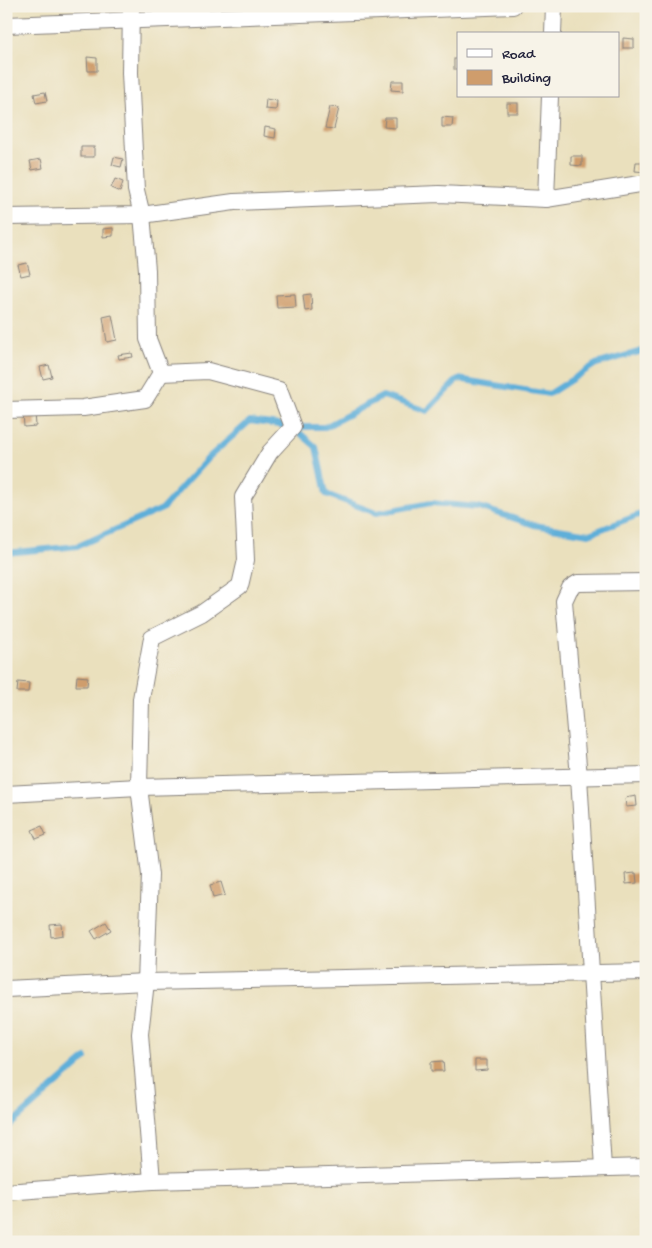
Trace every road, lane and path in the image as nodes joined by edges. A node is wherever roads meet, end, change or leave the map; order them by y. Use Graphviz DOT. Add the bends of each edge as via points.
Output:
graph roads {
  1 [pos="513,6"];
  2 [pos="554,6"];
  3 [pos="131,14"];
  4 [pos="6,25"];
  5 [pos="553,32"];
  6 [pos="550,98"];
  7 [pos="646,183"];
  8 [pos="546,199"];
  9 [pos="142,214"];
  10 [pos="6,217"];
  11 [pos="161,373"];
  12 [pos="6,410"];
  13 [pos="646,582"];
  14 [pos="646,775"];
  15 [pos="579,777"];
  16 [pos="139,788"];
  17 [pos="6,794"];
  18 [pos="646,972"];
  19 [pos="591,973"];
  20 [pos="146,982"];
  21 [pos="6,989"];
  22 [pos="646,1167"];
  23 [pos="603,1168"];
  24 [pos="152,1181"];
  25 [pos="6,1192"];
  1 -- 3 [label="street"];
  2 -- 5 [label="street"];
  3 -- 4 [label="street"];
  3 -- 9 [label="street" via="130,73 136,190"];
  6 -- 8 [label="street"];
  7 -- 8 [label="street"];
  8 -- 9 [label="street" via="439,194 234,202"];
  9 -- 10 [label="street"];
  9 -- 11 [label="street" via="148,339"];
  11 -- 12 [label="street" via="145,399 83,408"];
  11 -- 16 [label="street" via="208,371 279,390 293,427 270,452 243,498 246,560 240,586 202,612 152,638 141,699"];
  13 -- 15 [label="street" via="578,583 570,588 564,601"];
  14 -- 15 [label="street"];
  15 -- 16 [label="street"];
  15 -- 19 [label="street"];
  16 -- 17 [label="street"];
  16 -- 20 [label="street" via="150,875"];
  18 -- 19 [label="street"];
  19 -- 20 [label="street"];
  19 -- 23 [label="street"];
  20 -- 21 [label="street"];
  20 -- 24 [label="street" via="140,1034"];
  22 -- 23 [label="street"];
  23 -- 24 [label="street"];
  24 -- 25 [label="street"];
}
